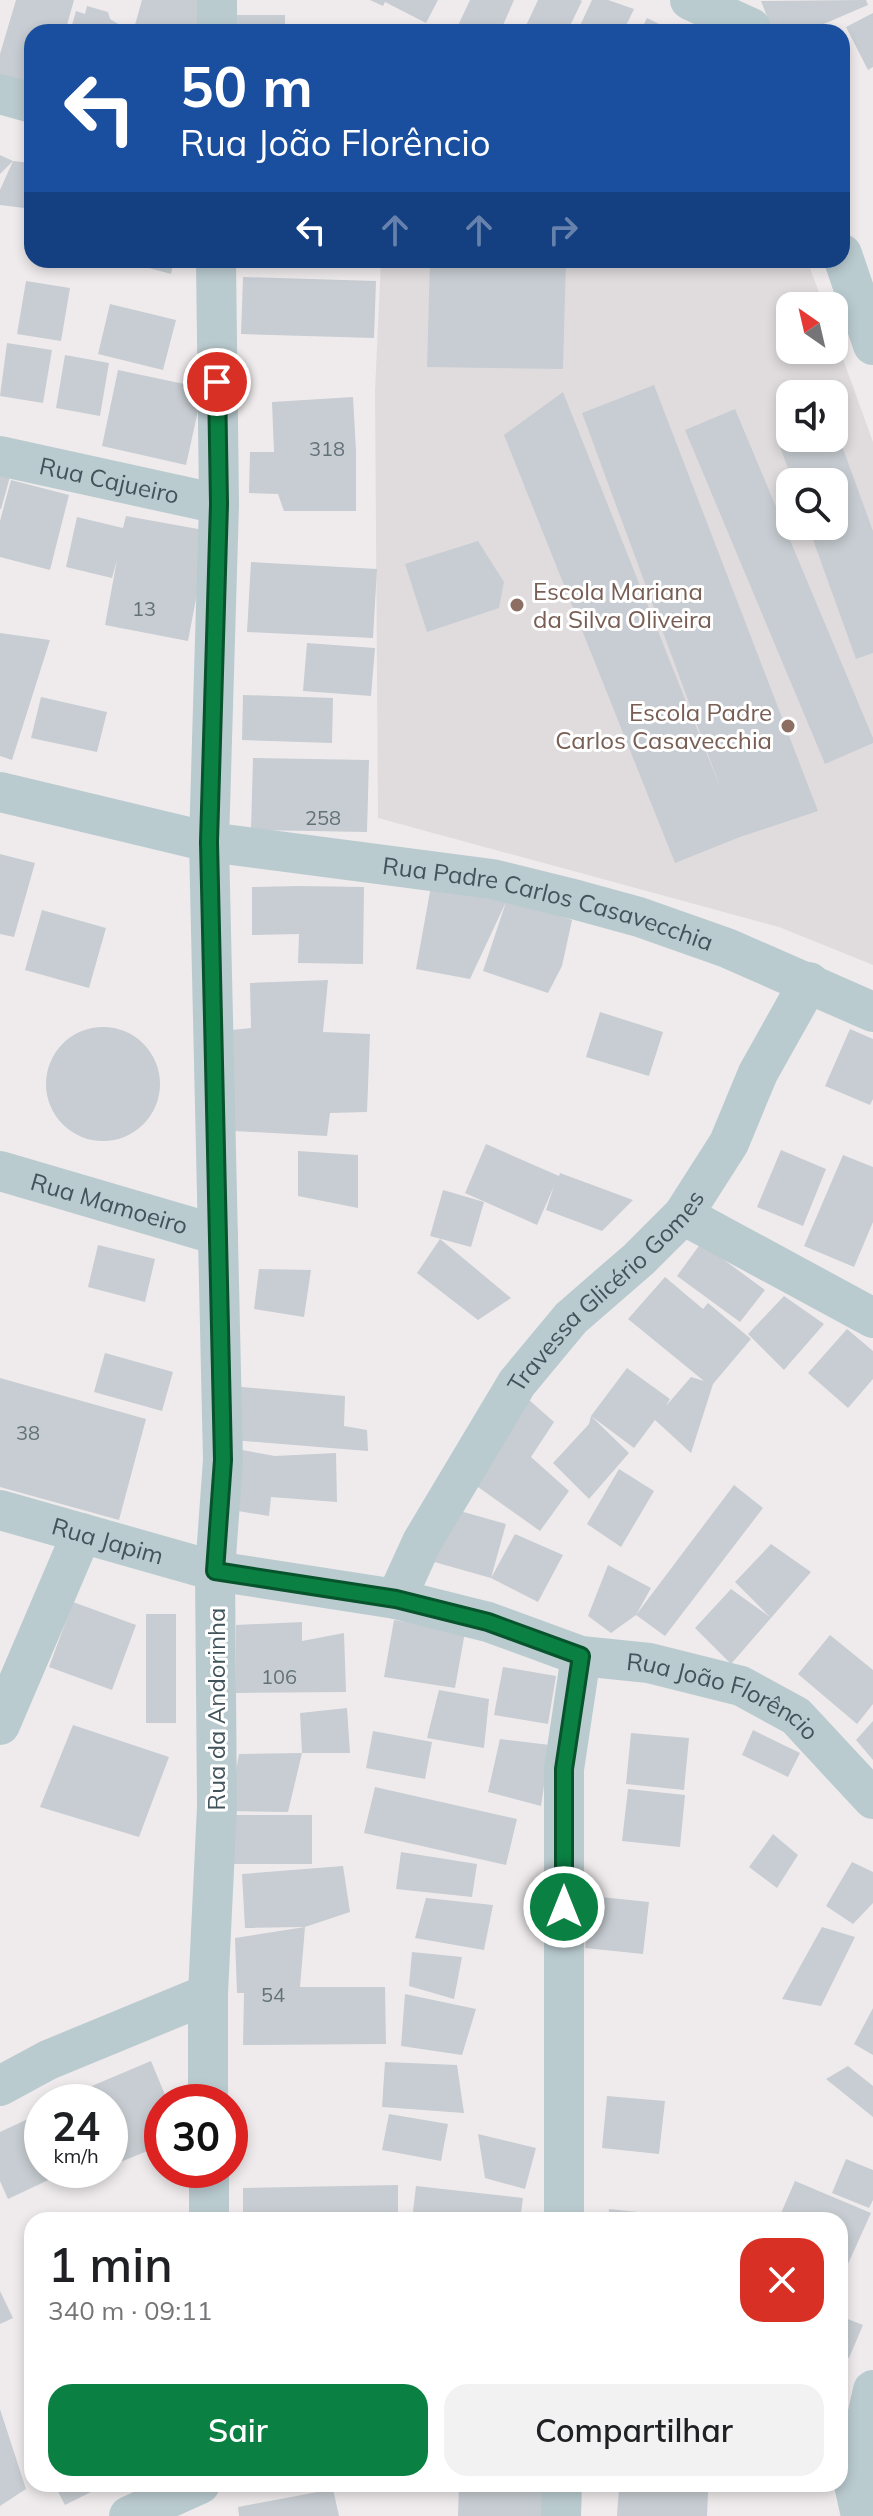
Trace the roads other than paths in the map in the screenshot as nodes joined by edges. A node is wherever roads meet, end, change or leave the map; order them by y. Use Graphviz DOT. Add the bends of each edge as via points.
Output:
graph roads {
  1 [pos="217,0"];
  2 [pos="690,0"];
  3 [pos="749,20"];
  4 [pos="217,24"];
  5 [pos="0,94"];
  6 [pos="24,101"];
  7 [pos="850,237"];
  8 [pos="873,245"];
  9 [pos="216,268"];
  10 [pos="847,268"];
  11 [pos="873,345"];
  12 [pos="0,456"];
  13 [pos="219,504"];
  14 [pos="0,792"];
  15 [pos="209,842"];
  16 [pos="809,982"];
  17 [pos="873,1012"];
  18 [pos="0,1171"];
  19 [pos="683,1215"];
  20 [pos="218,1235"];
  21 [pos="873,1318"];
  22 [pos="0,1510"];
  23 [pos="82,1533"];
  24 [pos="215,1571"];
  25 [pos="396,1599"];
  26 [pos="581,1656"];
  27 [pos="0,1725"];
  28 [pos="873,1799"];
  29 [pos="208,1994"];
  30 [pos="208,2084"];
  31 [pos="0,2086"];
  32 [pos="209,2188"];
  33 [pos="209,2212"];
  34 [pos="564,2212"];
  35 [pos="873,2390"];
  36 [pos="183,2492"];
  37 [pos="201,2492"];
  38 [pos="562,2492"];
  39 [pos="129,2516"];
  40 [pos="202,2516"];
  41 [pos="561,2516"];
  42 [pos="861,2516"];
  1 -- 4 [label="street"];
  2 -- 3 [label="street"];
  5 -- 6 [label="street"];
  7 -- 8 [label="street"];
  9 -- 13 [label="street, Rua da Andorinha"];
  10 -- 11 [label="street"];
  12 -- 13 [label="street, Rua Cajueiro"];
  13 -- 15 [label="street, Rua da Andorinha"];
  14 -- 15 [label="street, Rua Padre Carlos Casavecchia"];
  15 -- 16 [label="street, Rua Padre Carlos Casavecchia" via="492,879 639,917"];
  15 -- 20 [label="street, Rua da Andorinha"];
  16 -- 17 [label="street, Rua Padre Carlos Casavecchia"];
  16 -- 19 [label="street, Travessa Glicério Gomes" via="758,1073 729,1143"];
  18 -- 20 [label="street, Rua Mamoeiro"];
  19 -- 21 [label="street"];
  19 -- 25 [label="street, Travessa Glicério Gomes" via="571,1318 517,1383 422,1542"];
  20 -- 24 [label="street, Rua da Andorinha" via="223,1460"];
  22 -- 23 [label="street, Rua Japim"];
  23 -- 24 [label="street, Rua Japim"];
  23 -- 27 [label="street"];
  24 -- 25 [label="street, Rua João Florêncio"];
  24 -- 29 [label="street, Rua da Andorinha" via="217,1807"];
  25 -- 26 [label="street, Rua João Florêncio" via="488,1622"];
  26 -- 28 [label="street, Rua João Florêncio" via="649,1663 741,1686 796,1716"];
  26 -- 34 [label="street" via="564,1769"];
  29 -- 30 [label="street, Rua da Andorinha"];
  29 -- 31 [label="street" via="48,2060"];
  32 -- 33 [label="street"];
  35 -- 42 [label="street" via="853,2480"];
  36 -- 39 [label="street"];
  37 -- 40 [label="street"];
  38 -- 41 [label="street"];
}
